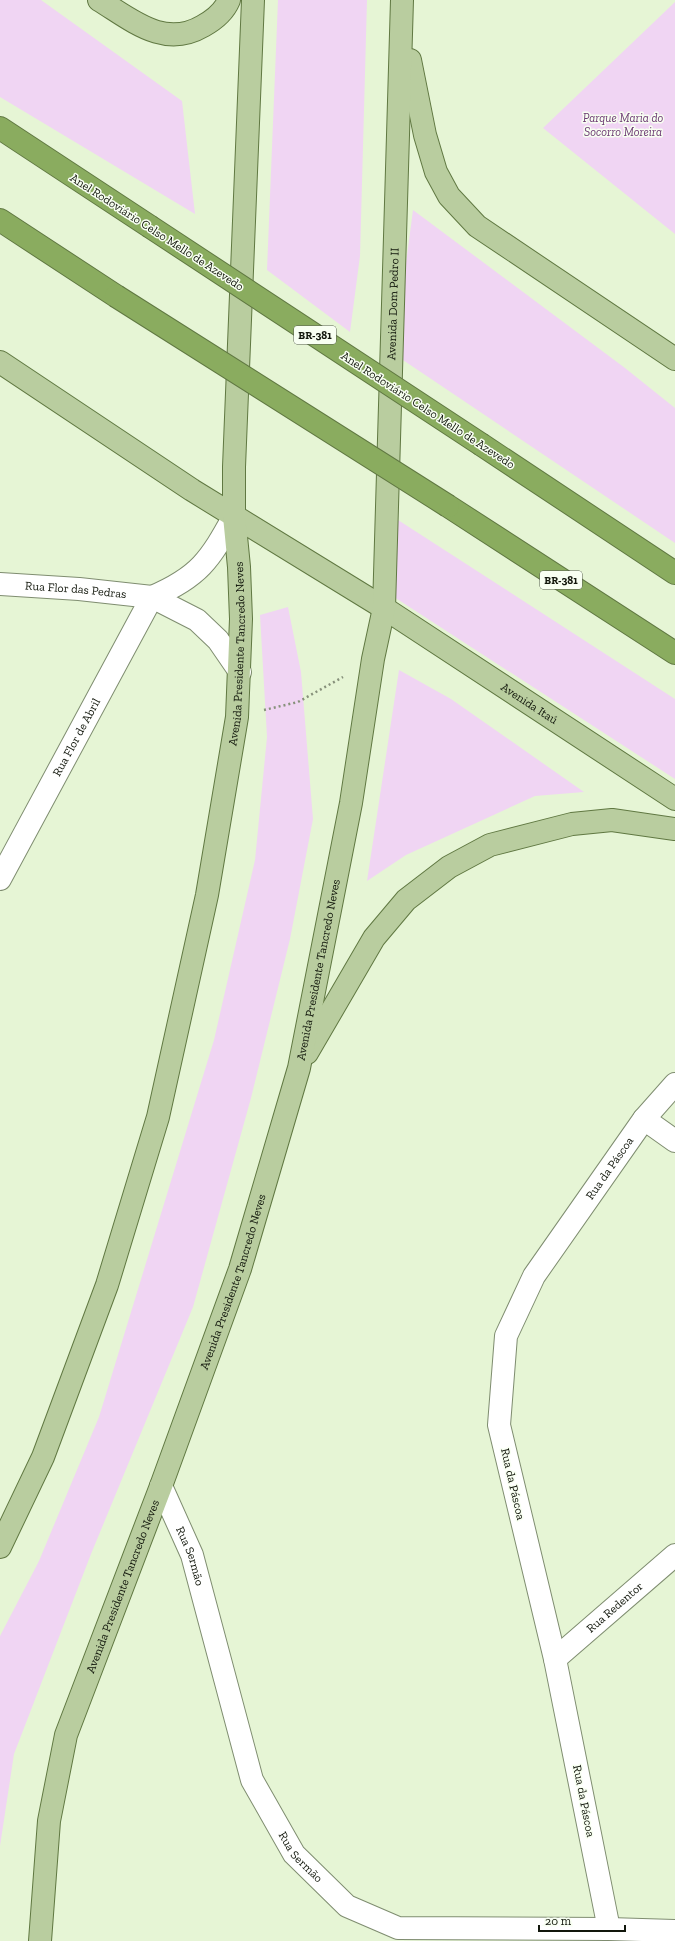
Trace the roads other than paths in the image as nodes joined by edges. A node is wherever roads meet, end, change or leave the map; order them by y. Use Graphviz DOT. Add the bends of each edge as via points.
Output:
graph roads {
  1 [pos="99,0"];
  2 [pos="229,0"];
  3 [pos="253,0"];
  4 [pos="402,1"];
  5 [pos="0,128"];
  6 [pos="0,220"];
  7 [pos="675,359"];
  8 [pos="0,362"];
  9 [pos="234,516"];
  10 [pos="675,574"];
  11 [pos="0,584"];
  12 [pos="152,596"];
  13 [pos="384,608"];
  14 [pos="675,653"];
  15 [pos="240,672"];
  16 [pos="675,799"];
  17 [pos="675,829"];
  18 [pos="0,879"];
  19 [pos="299,1068"];
  20 [pos="675,1084"];
  21 [pos="644,1118"];
  22 [pos="675,1140"];
  23 [pos="161,1486"];
  24 [pos="0,1547"];
  25 [pos="675,1555"];
  26 [pos="555,1659"];
  27 [pos="609,1929"];
  28 [pos="675,1931"];
  29 [pos="40,1941"];
  1 -- 2 [label="main road" via="157,34 180,35 216,19"];
  3 -- 9 [label="main road"];
  4 -- 7 [label="main road" via="414,86 425,135 436,172 449,196 477,226"];
  4 -- 13 [label="main road, Avenida Dom Pedro II"];
  5 -- 10 [label="highway, Anel Rodoviário Celso Mello de Azevedo / BR-381, bridge"];
  6 -- 14 [label="highway, BR-381, bridge"];
  8 -- 9 [label="main road"];
  9 -- 12 [label="street, Rua Flor das Pedras" via="216,549 195,573 176,586"];
  9 -- 13 [label="main road"];
  9 -- 15 [label="main road, Avenida Presidente Tancredo Neves" via="239,567"];
  11 -- 12 [label="street, Rua Flor das Pedras"];
  12 -- 15 [label="street, Rua Flor das Pedras" via="197,620 218,640"];
  12 -- 18 [label="street, Rua Flor de Abril"];
  13 -- 16 [label="main road, Avenida Itaú"];
  13 -- 19 [label="main road, Avenida Presidente Tancredo Neves" via="373,659 351,803"];
  15 -- 24 [label="main road, Avenida Presidente Tancredo Neves" via="238,717 207,895 158,1117 107,1285 43,1457"];
  17 -- 19 [label="main road" via="612,820 572,824 490,845 449,867 406,900 374,938"];
  19 -- 23 [label="main road, Avenida Presidente Tancredo Neves" via="240,1270"];
  20 -- 21 [label="street, Rua da Páscoa"];
  21 -- 22 [label="street"];
  21 -- 26 [label="street, Rua da Páscoa" via="534,1276 506,1336 499,1425"];
  23 -- 27 [label="street, Rua Sermão" via="192,1555 252,1780 299,1859 347,1906 398,1928"];
  23 -- 29 [label="main road, Avenida Presidente Tancredo Neves" via="66,1735 49,1821"];
  25 -- 26 [label="street, Rua Redentor"];
  26 -- 27 [label="street, Rua da Páscoa"];
  27 -- 28 [label="street, Rua Sermão"];
}
